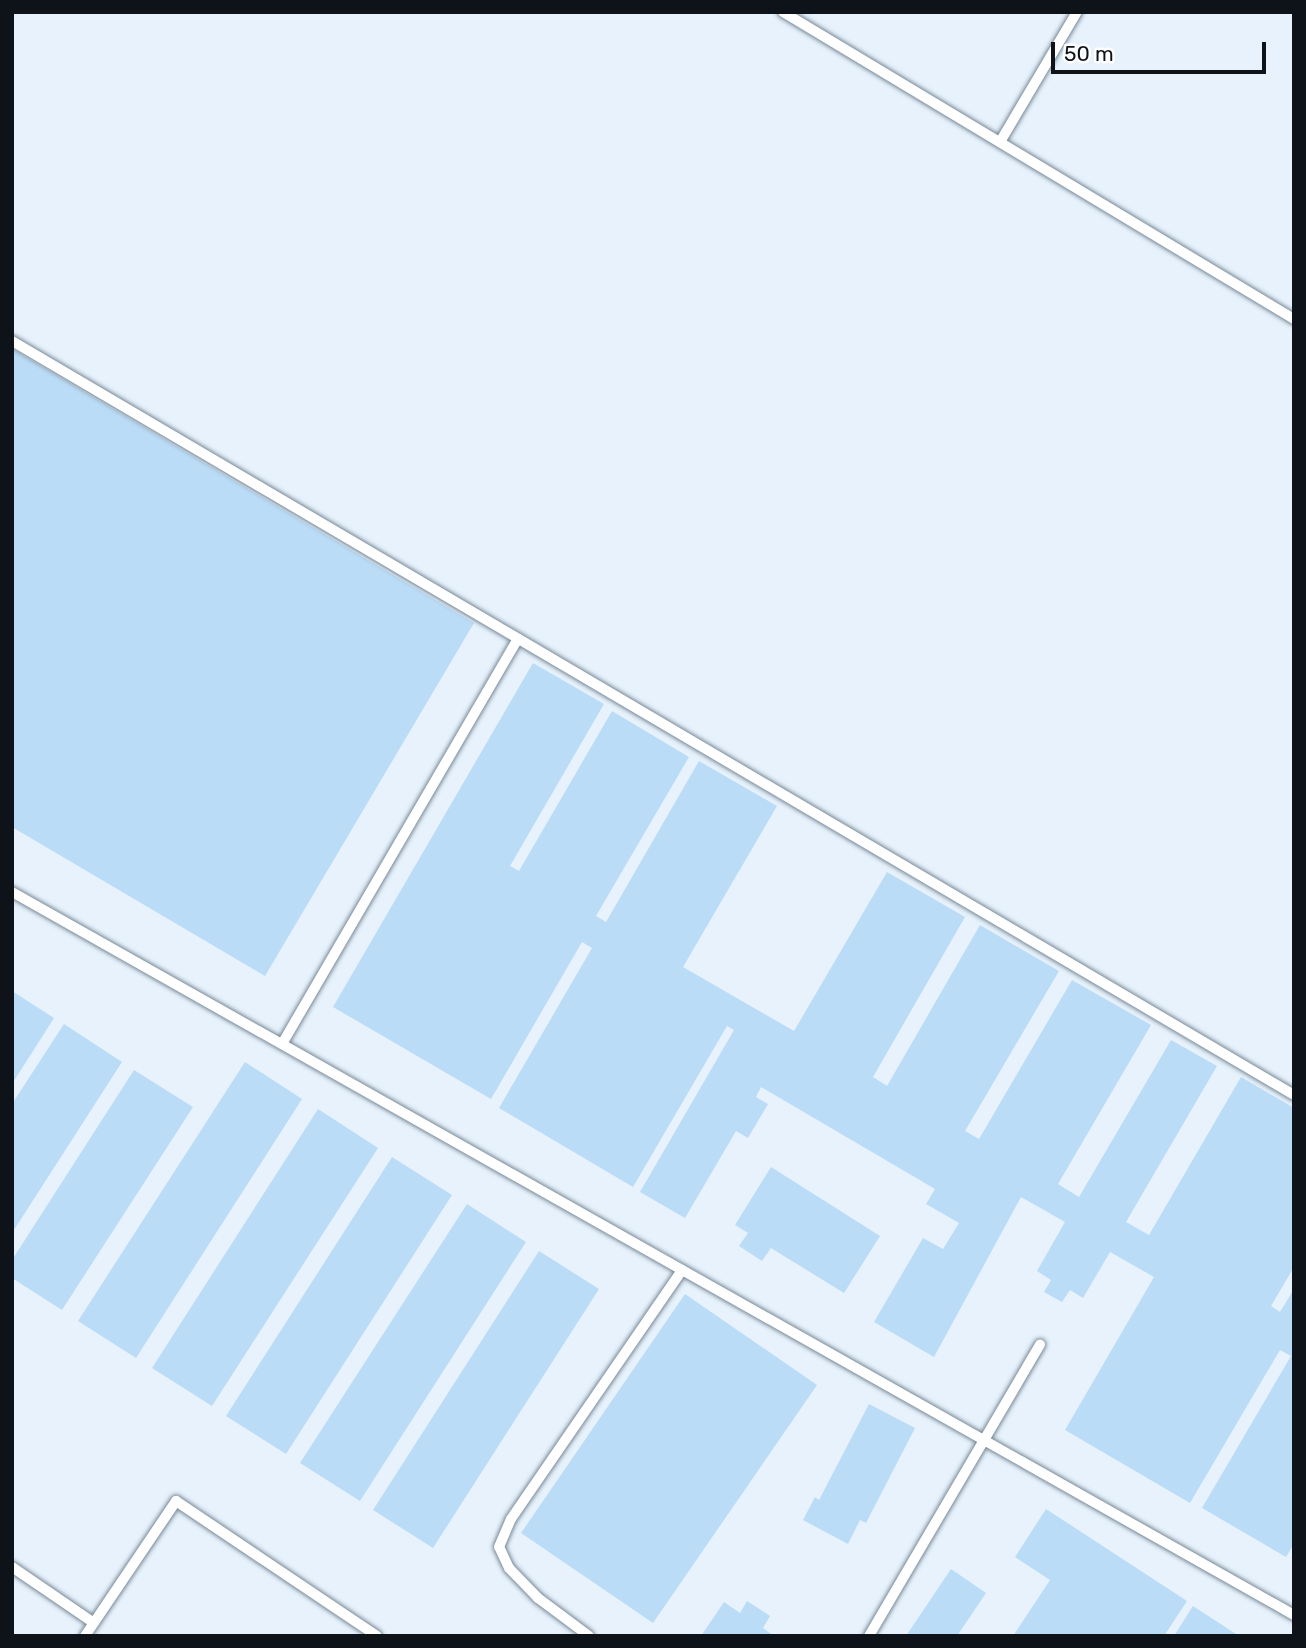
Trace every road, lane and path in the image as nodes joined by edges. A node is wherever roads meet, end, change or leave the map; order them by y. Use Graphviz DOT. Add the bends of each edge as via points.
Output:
graph roads {
  1 [pos="783,12"];
  2 [pos="1077,12"];
  3 [pos="1000,142"];
  4 [pos="1294,319"];
  5 [pos="12,341"];
  6 [pos="518,639"];
  7 [pos="12,892"];
  8 [pos="282,1044"];
  9 [pos="1294,1095"];
  10 [pos="682,1270"];
  11 [pos="1040,1344"];
  12 [pos="984,1439"];
  13 [pos="12,1567"];
  14 [pos="1294,1615"];
  15 [pos="94,1622"];
  16 [pos="85,1636"];
  17 [pos="377,1636"];
  18 [pos="590,1636"];
  19 [pos="869,1636"];
  1 -- 3 [label="lane"];
  2 -- 3 [label="lane"];
  3 -- 4 [label="lane"];
  5 -- 6 [label="lane"];
  6 -- 8 [label="lane"];
  6 -- 9 [label="lane"];
  7 -- 8 [label="lane"];
  8 -- 10 [label="lane"];
  10 -- 12 [label="lane"];
  10 -- 18 [label="lane" via="511,1519 499,1548 509,1568 538,1598"];
  11 -- 12 [label="lane"];
  12 -- 14 [label="lane"];
  12 -- 19 [label="lane"];
  13 -- 15 [label="lane"];
  15 -- 16 [label="lane"];
  15 -- 17 [label="lane" via="176,1502"];
}
